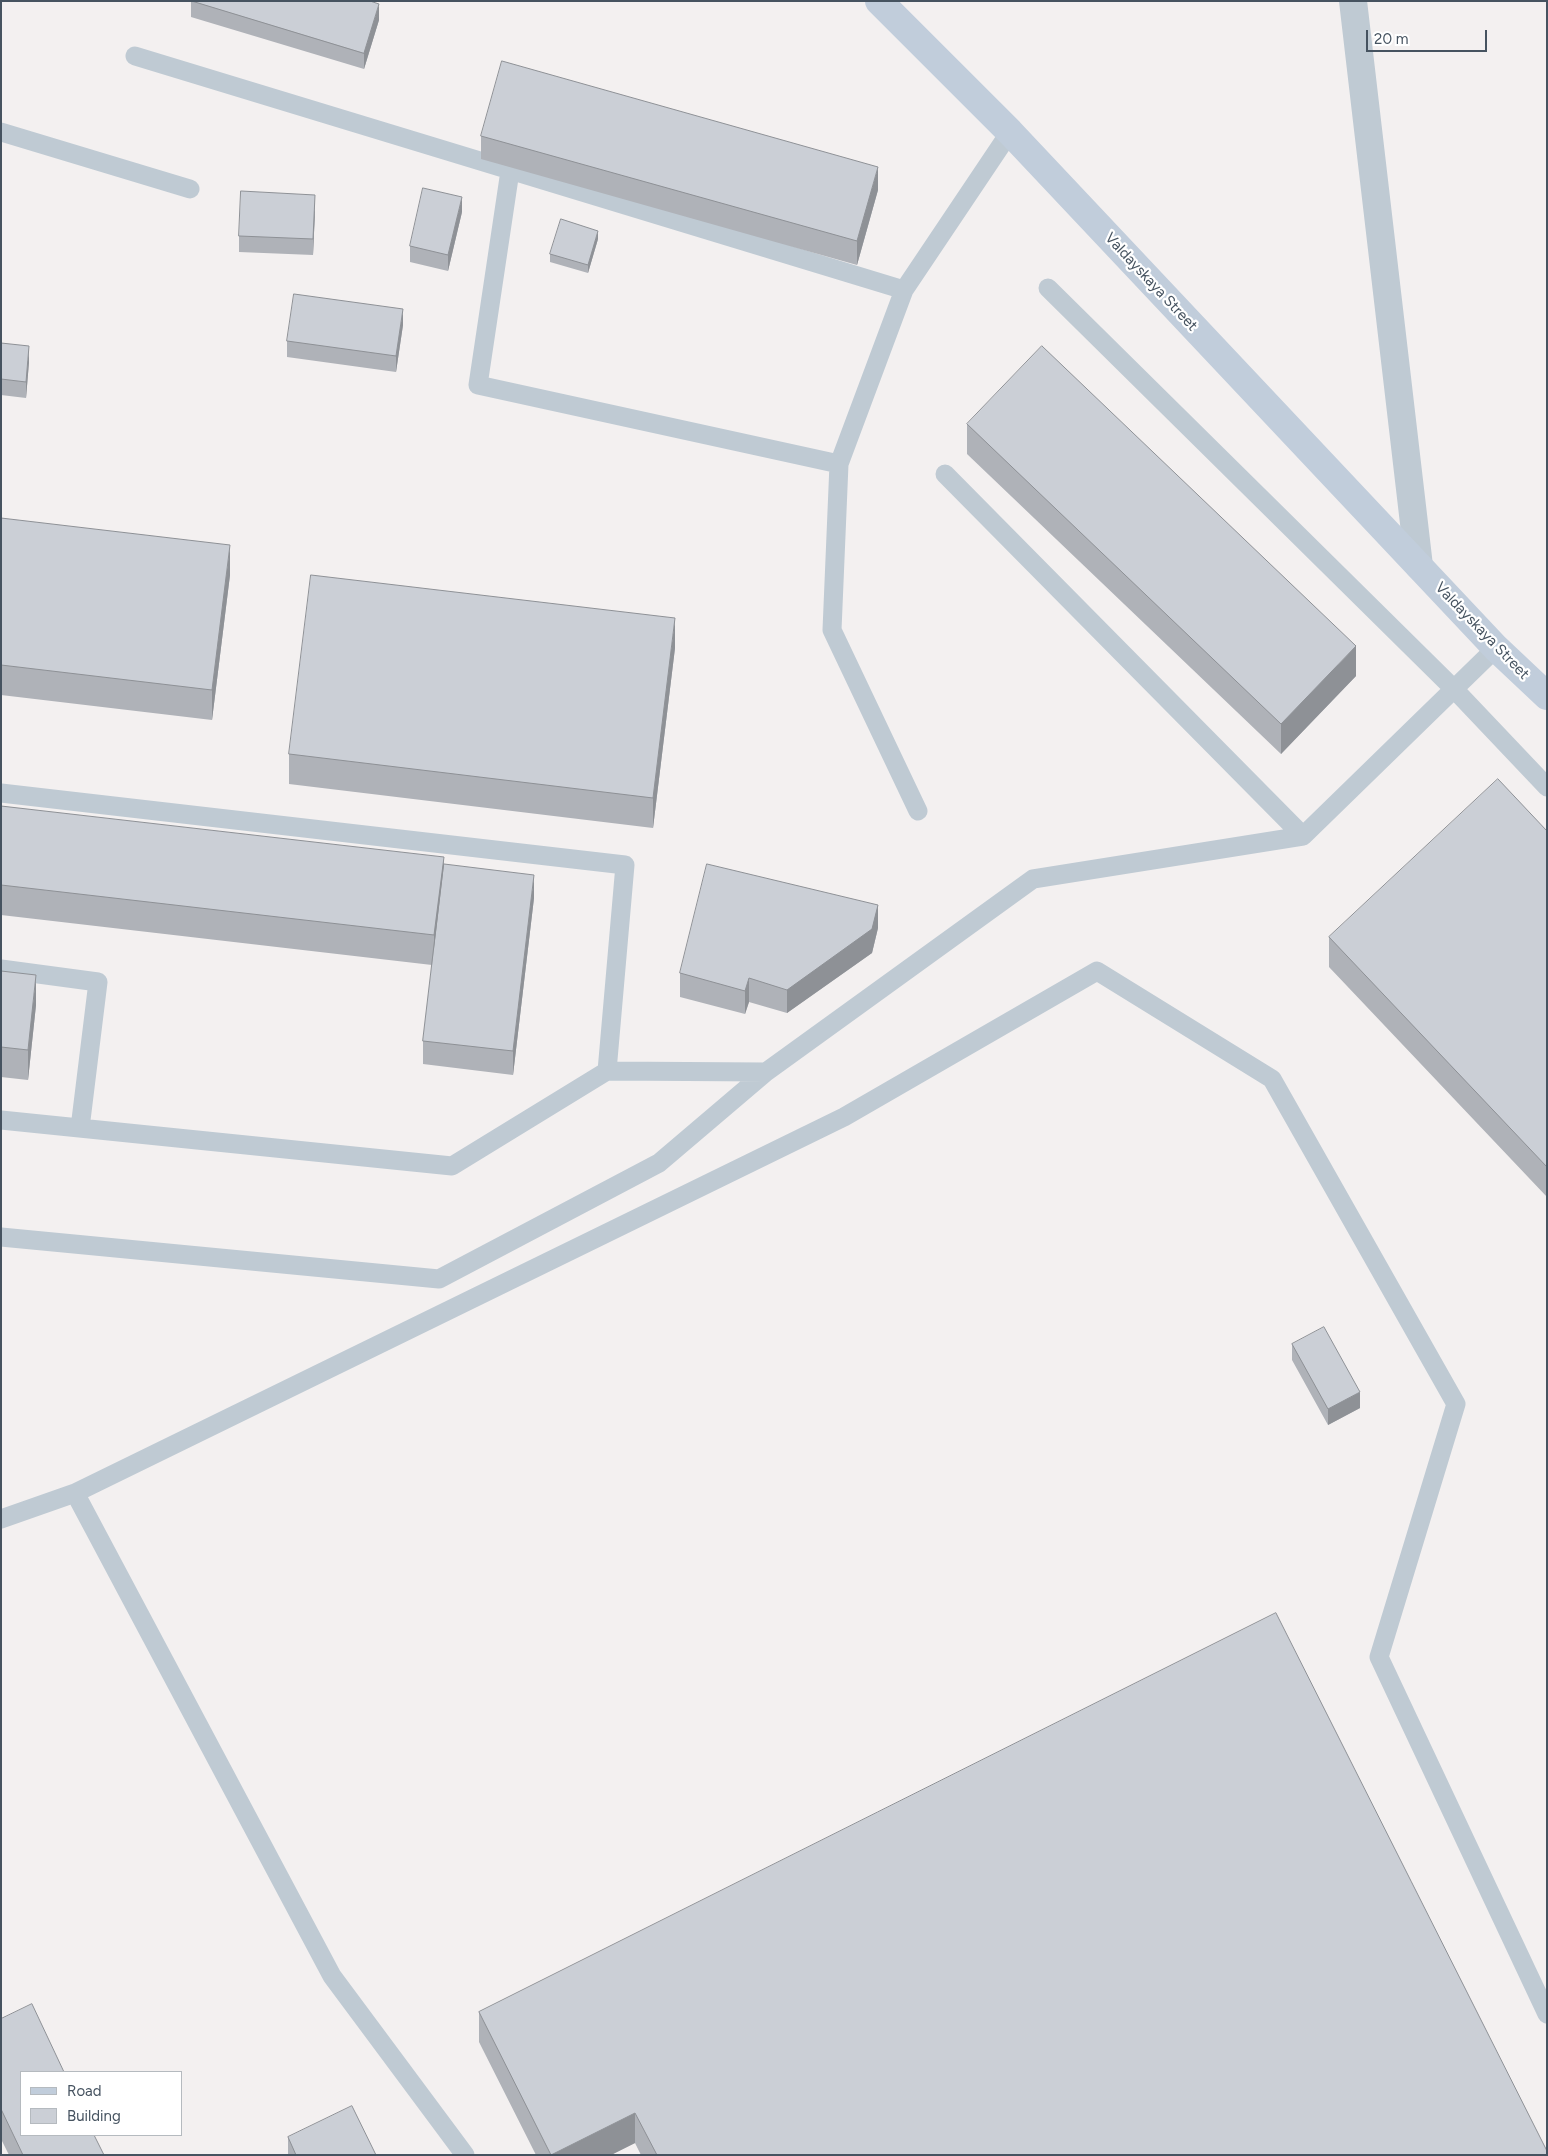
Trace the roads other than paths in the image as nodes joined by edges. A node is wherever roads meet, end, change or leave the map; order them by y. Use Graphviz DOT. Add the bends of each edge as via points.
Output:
graph roads {
  1 [pos="879,1"];
  2 [pos="1353,1"];
  3 [pos="135,56"];
  4 [pos="1,132"];
  5 [pos="1010,132"];
  6 [pos="510,171"];
  7 [pos="190,189"];
  8 [pos="1048,288"];
  9 [pos="904,290"];
  10 [pos="839,464"];
  11 [pos="945,474"];
  12 [pos="1419,566"];
  13 [pos="1496,648"];
  14 [pos="1454,690"];
  15 [pos="1547,696"];
  16 [pos="1547,787"];
  17 [pos="1,793"];
  18 [pos="918,811"];
  19 [pos="1303,836"];
  20 [pos="1,969"];
  21 [pos="607,1071"];
  22 [pos="766,1072"];
  23 [pos="1,1120"];
  24 [pos="80,1128"];
  25 [pos="1,1237"];
  26 [pos="75,1493"];
  27 [pos="1,1519"];
  28 [pos="1547,2014"];
  29 [pos="464,2155"];
  1 -- 5 [label="street, Valdayskaya Street"];
  2 -- 12 [label="street"];
  3 -- 6 [label="lane"];
  4 -- 7 [label="lane"];
  5 -- 9 [label="lane"];
  5 -- 12 [label="street, Valdayskaya Street"];
  6 -- 9 [label="lane"];
  6 -- 10 [label="lane" via="478,385"];
  8 -- 14 [label="lane"];
  9 -- 10 [label="lane"];
  10 -- 18 [label="lane" via="832,630"];
  11 -- 19 [label="lane"];
  12 -- 13 [label="street, Valdayskaya Street"];
  13 -- 14 [label="lane"];
  13 -- 15 [label="street, Valdayskaya Street"];
  14 -- 16 [label="lane"];
  14 -- 19 [label="lane"];
  17 -- 21 [label="lane" via="625,865"];
  19 -- 22 [label="lane" via="1033,880"];
  20 -- 24 [label="lane" via="98,982"];
  21 -- 22 [label="lane"];
  21 -- 24 [label="lane" via="452,1166"];
  22 -- 25 [label="lane" via="659,1163 439,1279"];
  23 -- 24 [label="lane"];
  26 -- 27 [label="lane"];
  26 -- 28 [label="lane" via="844,1117 1098,971 1272,1079 1456,1404 1379,1657"];
  26 -- 29 [label="lane" via="332,1976"];
}
